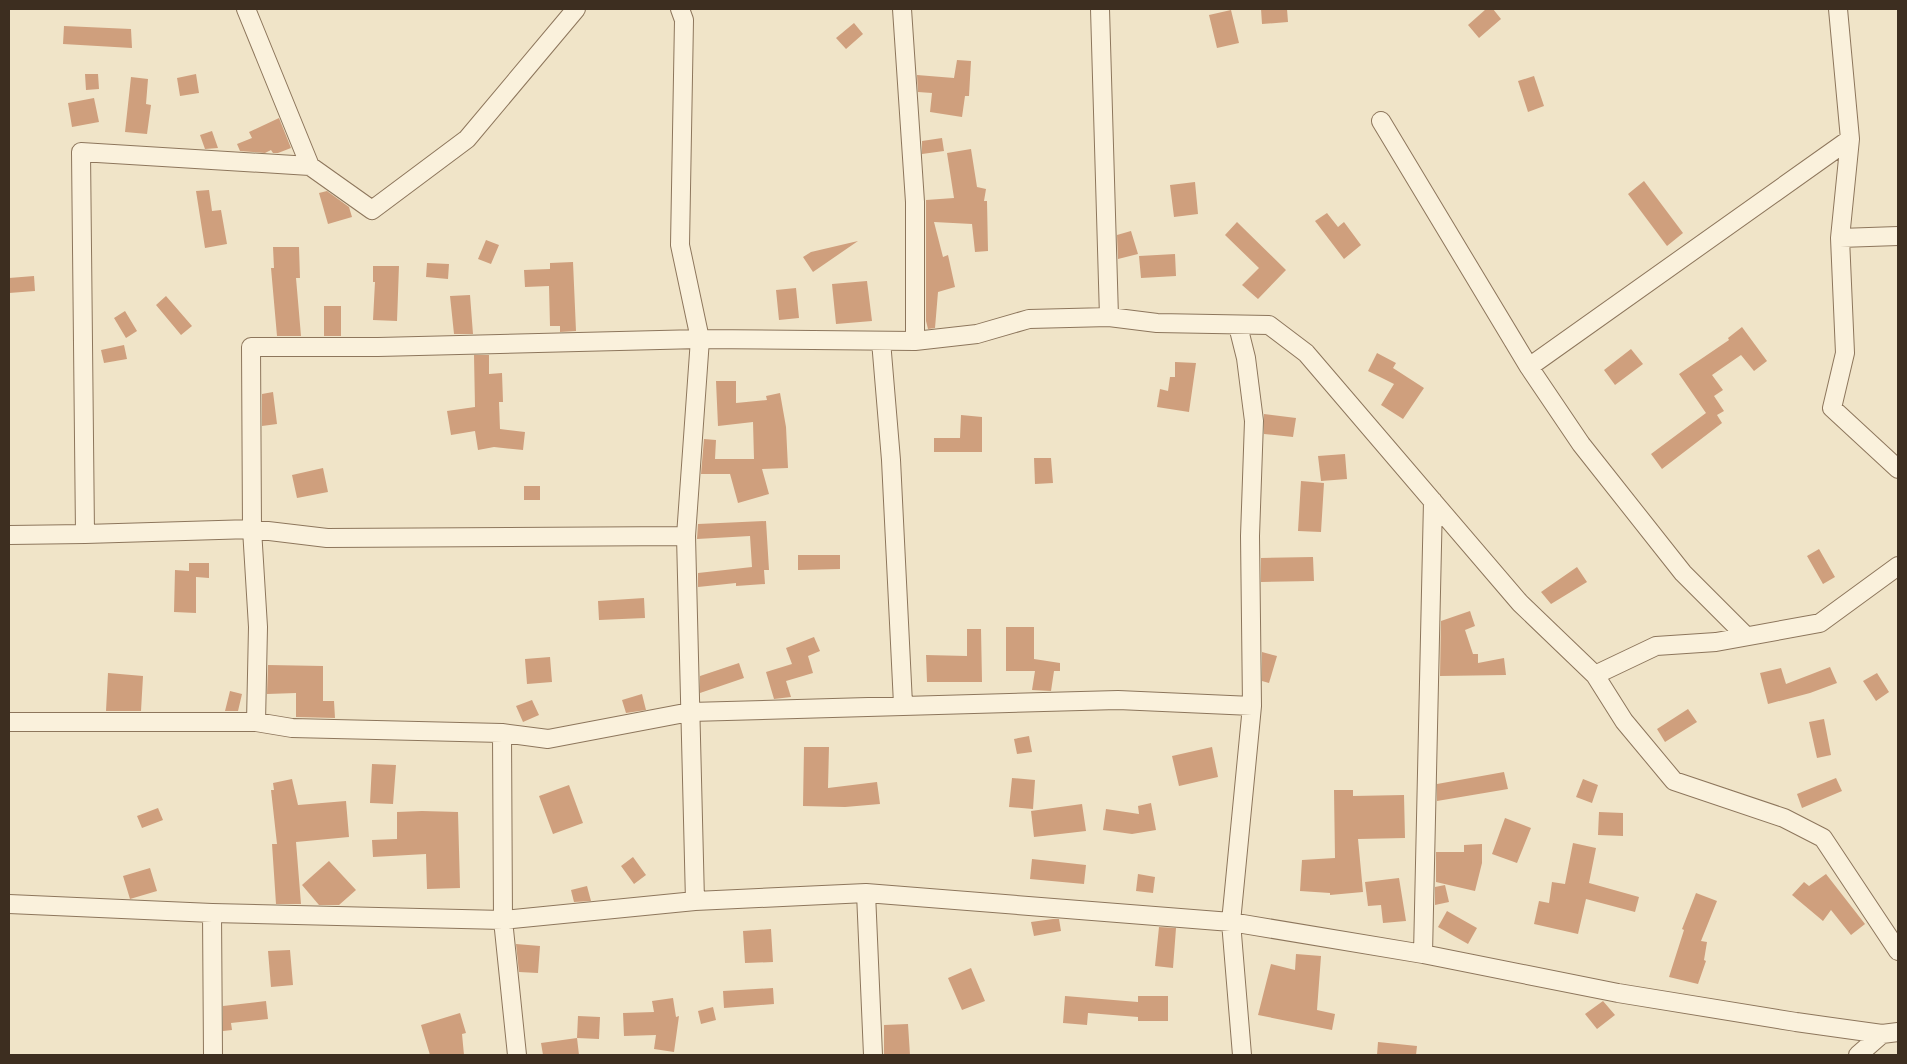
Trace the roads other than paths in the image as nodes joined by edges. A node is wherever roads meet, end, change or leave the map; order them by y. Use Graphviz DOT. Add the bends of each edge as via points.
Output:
graph roads {
  1 [pos="246,9"];
  2 [pos="576,9"];
  3 [pos="680,9"];
  4 [pos="902,9"];
  5 [pos="1100,9"];
  6 [pos="1838,9"];
  7 [pos="1381,121"];
  8 [pos="1850,139"];
  9 [pos="310,166"];
  10 [pos="1898,236"];
  11 [pos="1840,238"];
  12 [pos="1109,317"];
  13 [pos="1238,326"];
  14 [pos="700,339"];
  15 [pos="881,340"];
  16 [pos="915,341"];
  17 [pos="1529,367"];
  18 [pos="1898,469"];
  19 [pos="1433,501"];
  20 [pos="252,529"];
  21 [pos="85,534"];
  22 [pos="9,535"];
  23 [pos="686,536"];
  24 [pos="1898,566"];
  25 [pos="1745,635"];
  26 [pos="1595,675"];
  27 [pos="903,704"];
  28 [pos="1252,706"];
  29 [pos="690,712"];
  30 [pos="9,722"];
  31 [pos="256,722"];
  32 [pos="502,733"];
  33 [pos="866,893"];
  34 [pos="695,901"];
  35 [pos="9,904"];
  36 [pos="212,913"];
  37 [pos="503,920"];
  38 [pos="1231,922"];
  39 [pos="1898,951"];
  40 [pos="1423,954"];
  41 [pos="1890,1033"];
  42 [pos="213,1055"];
  43 [pos="517,1055"];
  44 [pos="873,1055"];
  45 [pos="1242,1055"];
  46 [pos="1858,1055"];
  1 -- 9 [label="street"];
  2 -- 9 [label="street" via="466,138 372,210"];
  3 -- 14 [label="street" via="684,20 680,245"];
  4 -- 16 [label="street" via="915,202"];
  5 -- 12 [label="street"];
  6 -- 8 [label="street"];
  7 -- 17 [label="street"];
  8 -- 11 [label="street"];
  8 -- 17 [label="street"];
  9 -- 21 [label="street" via="82,152"];
  10 -- 11 [label="street"];
  11 -- 18 [label="street" via="1845,353 1832,408"];
  12 -- 13 [label="street"];
  12 -- 16 [label="street" via="1029,319 977,334"];
  13 -- 19 [label="street" via="1269,326 1306,353"];
  13 -- 28 [label="street" via="1246,358 1254,421 1250,536"];
  14 -- 15 [label="street"];
  14 -- 20 [label="street" via="251,348"];
  14 -- 23 [label="street"];
  15 -- 16 [label="street"];
  15 -- 27 [label="street"];
  17 -- 25 [label="street" via="1581,444 1683,574"];
  19 -- 26 [label="street" via="1520,603"];
  19 -- 40 [label="street"];
  20 -- 21 [label="street"];
  20 -- 23 [label="street" via="327,538"];
  20 -- 31 [label="street" via="258,627"];
  21 -- 22 [label="street"];
  23 -- 29 [label="street"];
  24 -- 25 [label="street" via="1820,623"];
  25 -- 26 [label="street" via="1716,642 1656,646"];
  26 -- 39 [label="street" via="1624,720 1674,781 1784,818 1823,838"];
  27 -- 28 [label="street" via="1118,700"];
  27 -- 29 [label="street"];
  28 -- 38 [label="street"];
  29 -- 32 [label="street" via="548,739"];
  29 -- 34 [label="street"];
  30 -- 31 [label="street"];
  31 -- 32 [label="street" via="292,728"];
  32 -- 37 [label="street"];
  33 -- 34 [label="street"];
  33 -- 38 [label="street"];
  33 -- 44 [label="street"];
  34 -- 37 [label="street"];
  35 -- 36 [label="street"];
  36 -- 37 [label="street"];
  36 -- 42 [label="street"];
  37 -- 43 [label="street"];
  38 -- 40 [label="street"];
  38 -- 45 [label="street"];
  40 -- 41 [label="street" via="1628,994"];
  41 -- 46 [label="street"];
}
